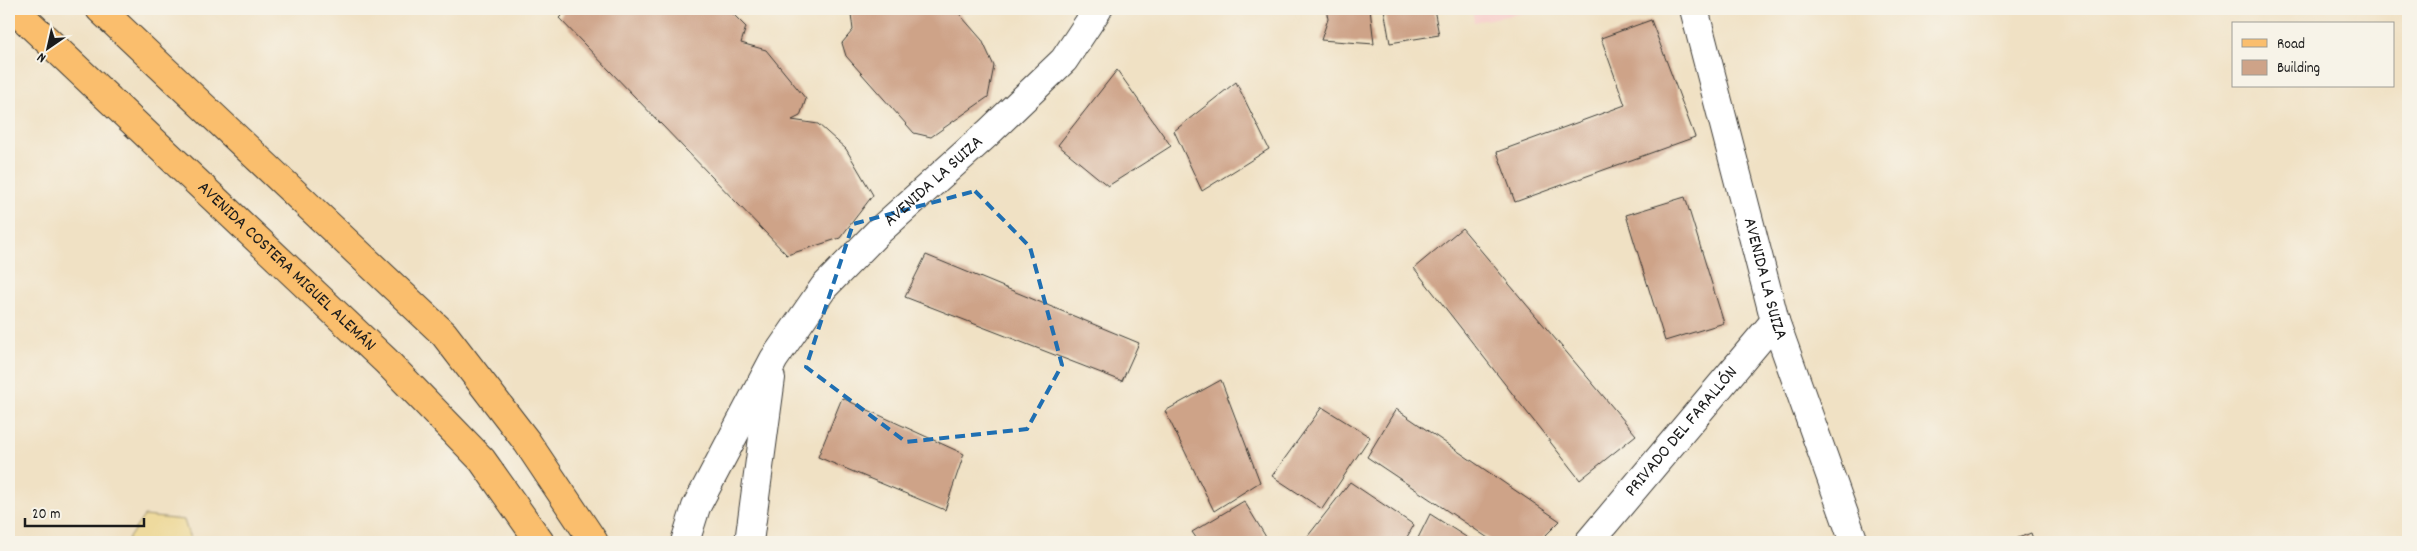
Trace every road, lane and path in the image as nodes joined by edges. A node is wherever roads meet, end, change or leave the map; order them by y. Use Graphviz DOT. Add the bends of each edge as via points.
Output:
graph roads {
  1 [pos="14,9"];
  2 [pos="100,9"];
  3 [pos="1098,9"];
  4 [pos="1694,9"];
  5 [pos="1776,321"];
  6 [pos="774,359"];
  7 [pos="540,542"];
  8 [pos="594,542"];
  9 [pos="685,542"];
  10 [pos="749,542"];
  11 [pos="1589,542"];
  12 [pos="1854,542"];
  1 -- 7 [label="main road, AVENIDA COSTERA MIGUEL ALEMÁN" via="386,361 482,460"];
  2 -- 8 [label="main road" via="444,334 527,442"];
  3 -- 6 [label="street, AVENIDA LA SUIZA" via="1064,60 879,231 824,287"];
  4 -- 5 [label="street, AVENIDA LA SUIZA"];
  5 -- 11 [label="street, PRIVADO DEL FARALLÓN"];
  5 -- 12 [label="street, AVENIDA LA SUIZA"];
  6 -- 9 [label="street, AVENIDA LA SUIZA" via="696,507"];
  6 -- 10 [label="street, AVENIDA LA SUIZA"];
}
